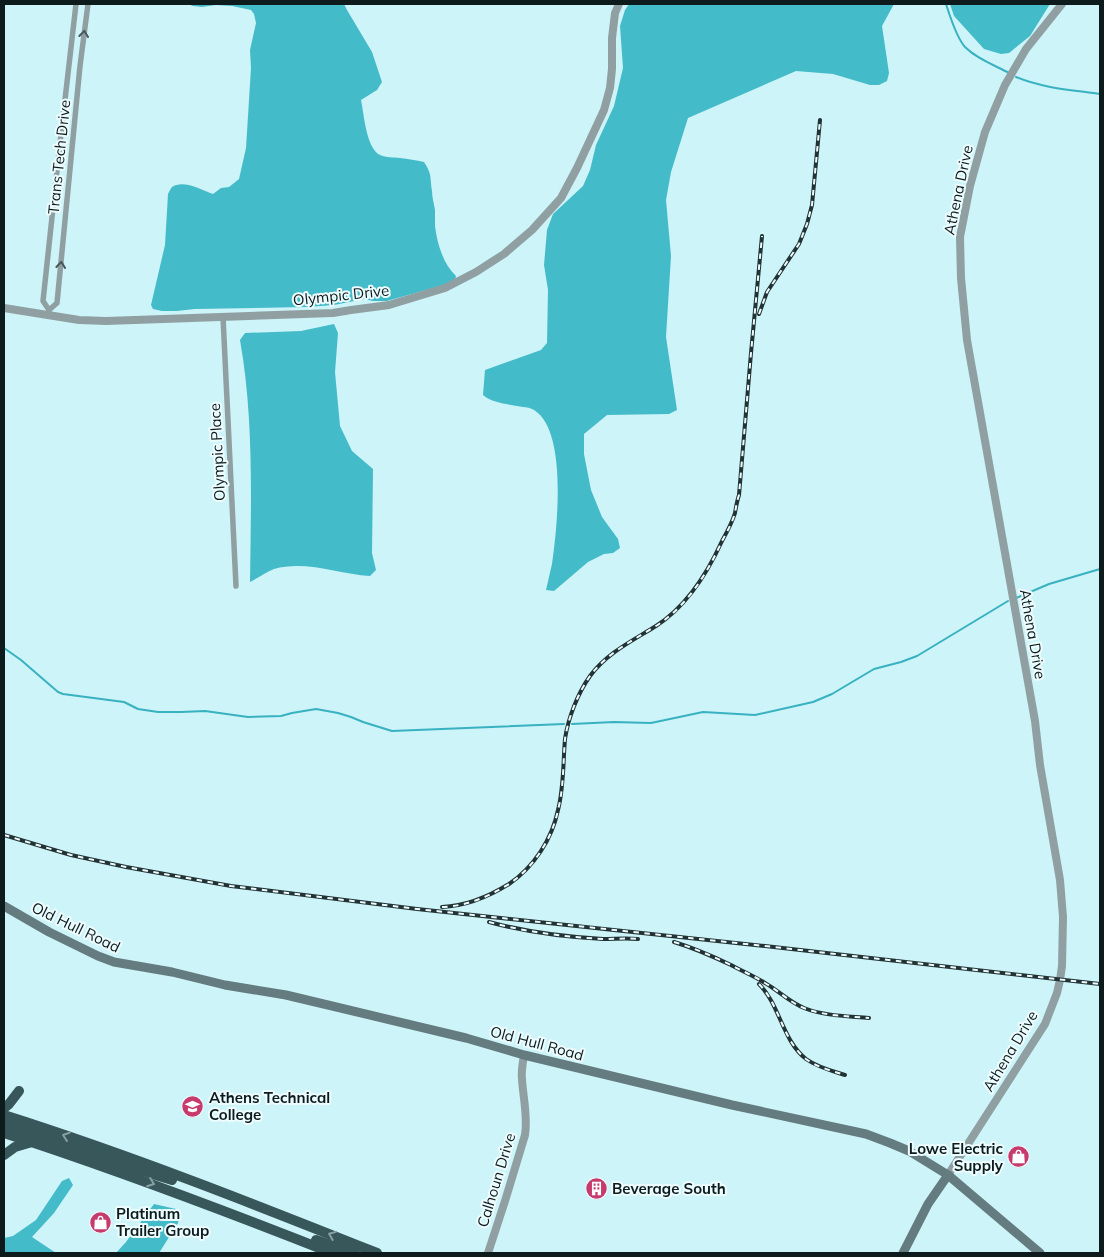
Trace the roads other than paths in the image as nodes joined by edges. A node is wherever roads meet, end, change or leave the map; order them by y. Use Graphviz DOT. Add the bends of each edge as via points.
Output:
graph roads {
  1 [pos="76,4"];
  2 [pos="88,4"];
  3 [pos="618,4"];
  4 [pos="1062,4"];
  5 [pos="68,64"];
  6 [pos="80,66"];
  7 [pos="4,308"];
  8 [pos="49,313"];
  9 [pos="223,317"];
  10 [pos="236,586"];
  11 [pos="4,906"];
  12 [pos="524,1055"];
  13 [pos="19,1091"];
  14 [pos="4,1108"];
  15 [pos="4,1114"];
  16 [pos="5,1127"];
  17 [pos="32,1142"];
  18 [pos="4,1155"];
  19 [pos="948,1175"];
  20 [pos="205,1185"];
  21 [pos="288,1236"];
  22 [pos="332,1253"];
  23 [pos="355,1253"];
  24 [pos="377,1253"];
  25 [pos="488,1253"];
  26 [pos="903,1253"];
  27 [pos="1040,1253"];
  1 -- 5 [label="street, Trans Tech Drive"];
  6 -- 2 [label="street, Trans Tech Drive, one-way"];
  3 -- 9 [label="street, Olympic Drive" via="612,38 610,88 600,118 561,198 516,245 445,288 389,305 333,313"];
  4 -- 19 [label="street, Athena Drive" via="1026,48 1005,85 985,132 960,237 967,340 1060,880 1062,966 1057,993 1045,1024"];
  5 -- 6 [label="street"];
  5 -- 8 [label="street, Trans Tech Drive" via="44,301"];
  8 -- 6 [label="street, Trans Tech Drive, one-way" via="57,303"];
  7 -- 8 [label="street, Olympic Drive"];
  8 -- 9 [label="street, Olympic Drive" via="79,320 106,321"];
  9 -- 10 [label="street, Olympic Place"];
  11 -- 12 [label="main road, Old Hull Road" via="57,936 114,962 286,995"];
  12 -- 19 [label="main road, Old Hull Road" via="866,1134 908,1151"];
  12 -- 25 [label="street, Calhoun Drive" via="525,1135"];
  13 -- 14 [label="highway"];
  20 -- 15 [label="highway, one-way"];
  16 -- 17 [label="highway"];
  16 -- 20 [label="highway" via="189,1185"];
  17 -- 18 [label="highway" via="15,1147"];
  17 -- 21 [label="highway, one-way" via="146,1181"];
  19 -- 26 [label="main road, Athena Drive" via="928,1204"];
  19 -- 27 [label="main road, Old Hull Road"];
  24 -- 20 [label="highway, one-way"];
  21 -- 22 [label="highway"];
  21 -- 23 [label="highway" via="311,1238"];
}
